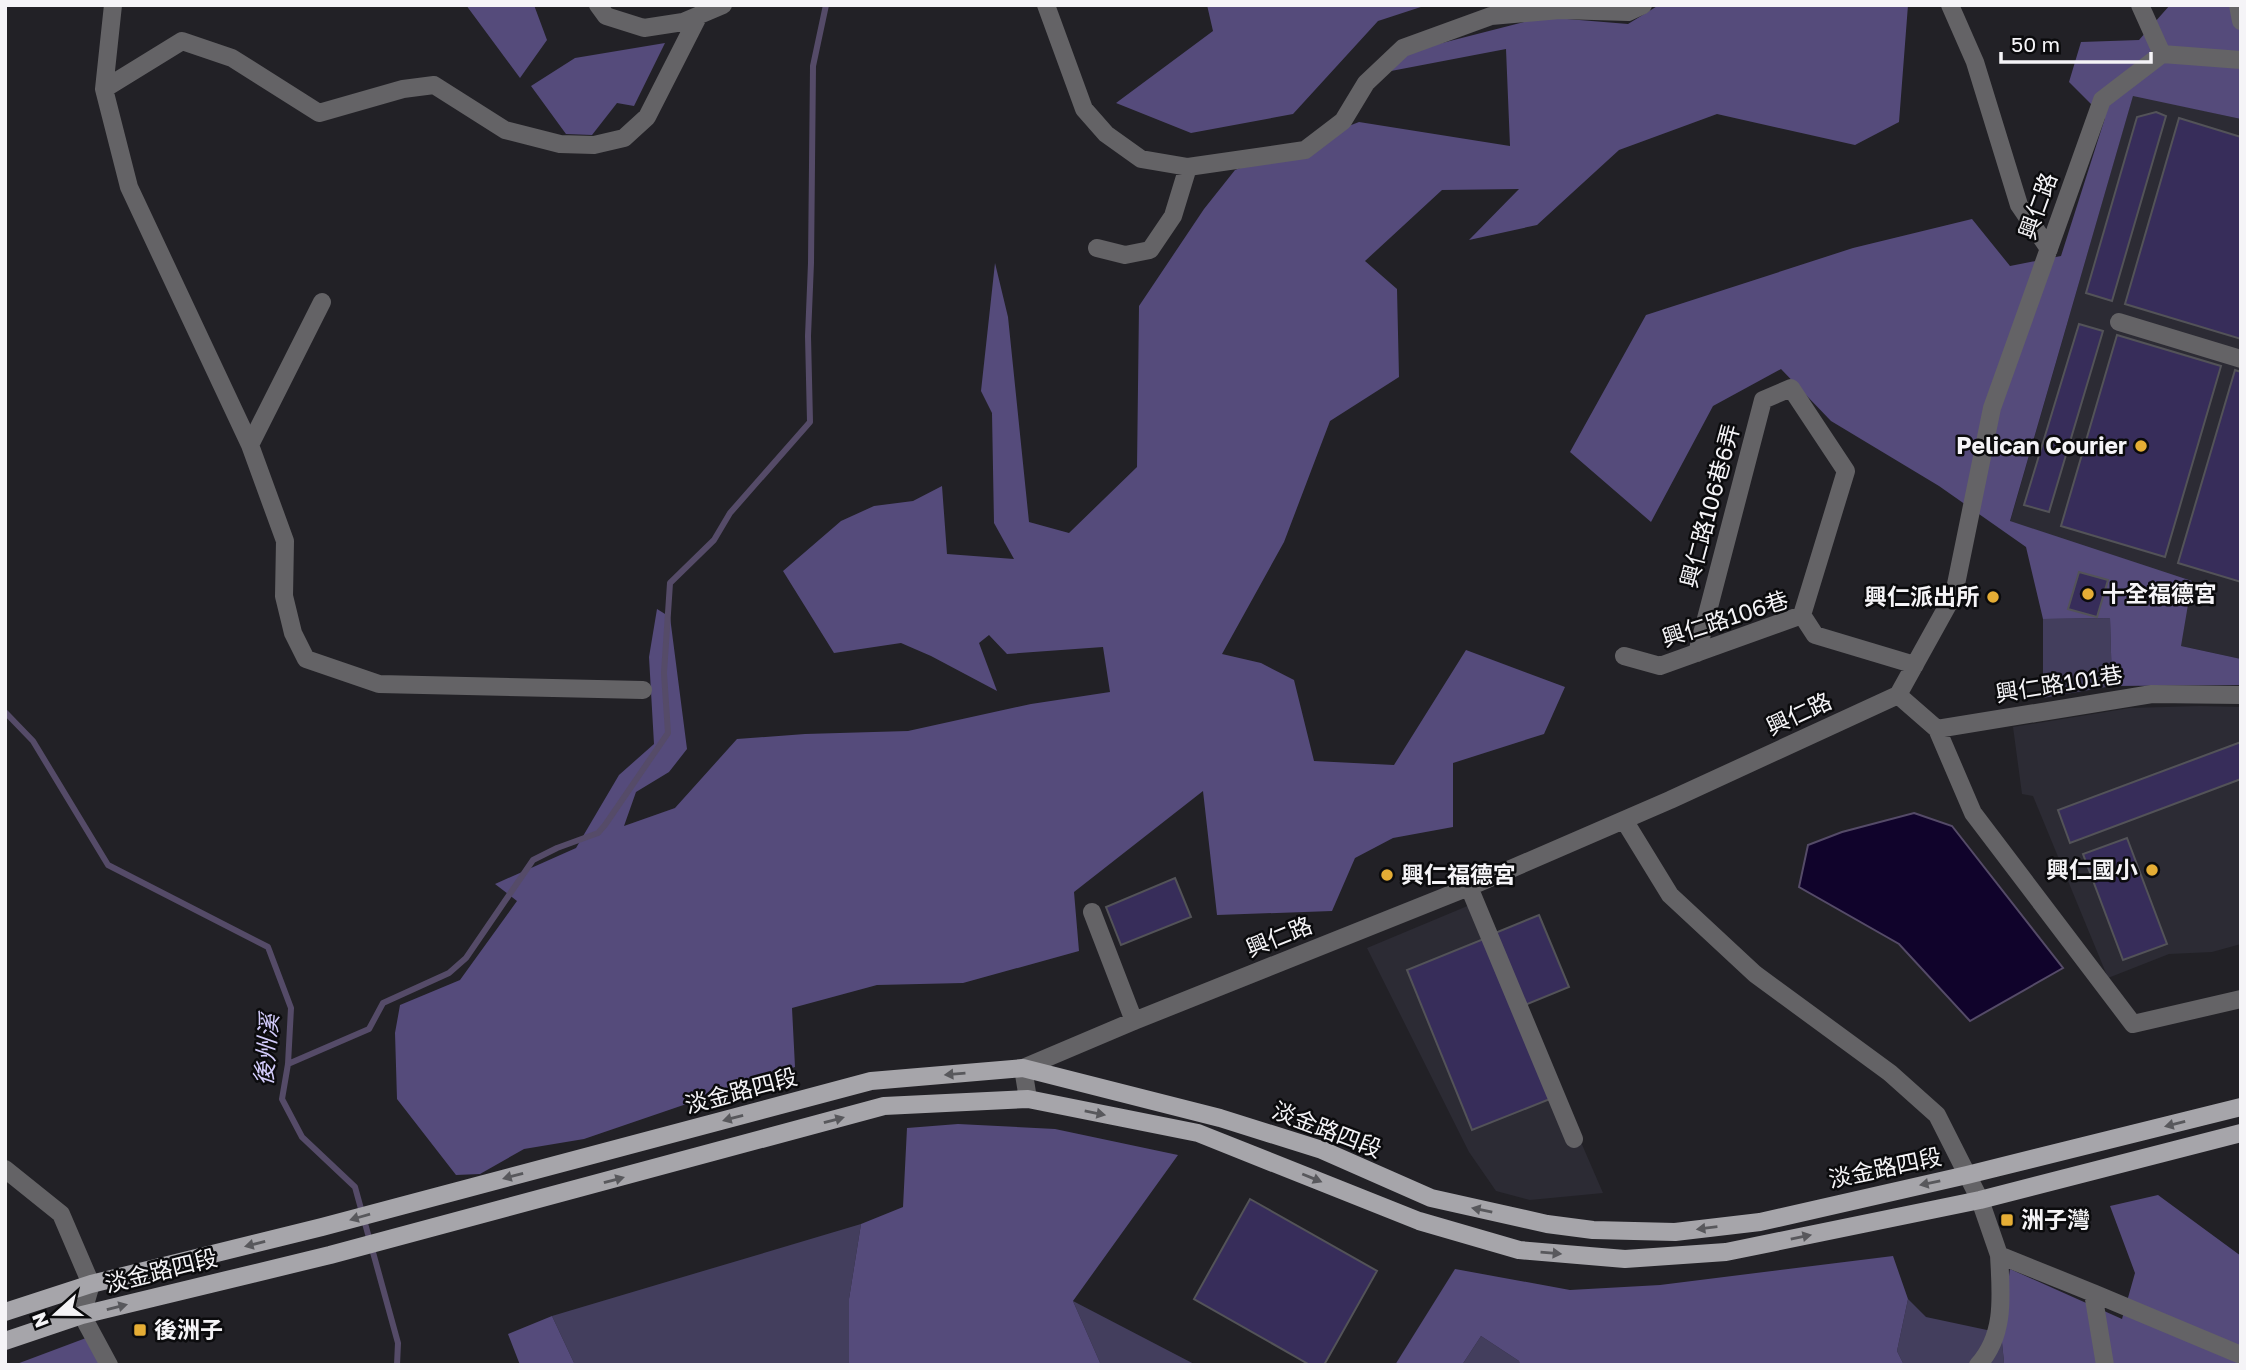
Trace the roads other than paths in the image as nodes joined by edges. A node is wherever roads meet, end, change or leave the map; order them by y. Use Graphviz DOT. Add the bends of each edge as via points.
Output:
graph roads {
  1 [pos="113,5"];
  2 [pos="598,5"];
  3 [pos="723,5"];
  4 [pos="1046,5"];
  5 [pos="1643,5"];
  6 [pos="1950,5"];
  7 [pos="2140,5"];
  8 [pos="2238,5"];
  9 [pos="699,15"];
  10 [pos="2241,21"];
  11 [pos="2162,54"];
  12 [pos="2241,60"];
  13 [pos="104,89"];
  14 [pos="1188,167"];
  15 [pos="1097,248"];
  16 [pos="2049,249"];
  17 [pos="321,302"];
  18 [pos="2119,322"];
  19 [pos="2241,359"];
  20 [pos="250,446"];
  21 [pos="1802,615"];
  22 [pos="1697,653"];
  23 [pos="1624,656"];
  24 [pos="1915,664"];
  25 [pos="643,690"];
  26 [pos="1898,695"];
  27 [pos="2241,695"];
  28 [pos="1937,729"];
  29 [pos="1624,820"];
  30 [pos="1469,887"];
  31 [pos="1092,912"];
  32 [pos="2241,999"];
  33 [pos="1134,1021"];
  34 [pos="1023,1068"];
  35 [pos="1028,1099"];
  36 [pos="2241,1107"];
  37 [pos="2241,1133"];
  38 [pos="1574,1139"];
  39 [pos="5,1169"];
  40 [pos="1967,1175"];
  41 [pos="1980,1200"];
  42 [pos="1999,1255"];
  43 [pos="91,1284"];
  44 [pos="2093,1293"];
  45 [pos="5,1312"];
  46 [pos="82,1315"];
  47 [pos="5,1341"];
  48 [pos="2241,1355"];
  49 [pos="109,1365"];
  50 [pos="1978,1365"];
  51 [pos="2105,1365"];
  1 -- 13 [label="street"];
  2 -- 9 [label="street" via="606,16 644,28"];
  3 -- 9 [label="street"];
  4 -- 14 [label="street" via="1091,118 1141,159"];
  5 -- 14 [label="street" via="1628,12 1560,10 1491,16 1403,48 1366,83 1343,121 1306,150"];
  6 -- 16 [label="street" via="1975,62 2020,205"];
  7 -- 11 [label="street"];
  8 -- 10 [label="street"];
  9 -- 13 [label="street" via="647,117 624,138 594,145 560,144 505,130 434,85 319,113 232,58 182,41"];
  11 -- 12 [label="street"];
  11 -- 16 [label="street, 興仁路" via="2102,100"];
  13 -- 20 [label="street" via="129,187"];
  14 -- 15 [label="street" via="1173,216 1150,250 1125,255"];
  16 -- 24 [label="street, 興仁路" via="1992,408 1954,594"];
  17 -- 20 [label="street"];
  18 -- 19 [label="street"];
  20 -- 25 [label="street" via="285,541 284,596 293,633 306,659 379,684"];
  21 -- 22 [label="street, 興仁路106巷"];
  21 -- 22 [label="street, 興仁路106巷6弄" via="1846,471 1791,388 1763,400"];
  21 -- 24 [label="street, 興仁路106巷" via="1815,635"];
  22 -- 23 [label="street, 興仁路106巷" via="1660,666"];
  24 -- 26 [label="street, 興仁路"];
  26 -- 28 [label="street"];
  26 -- 29 [label="street, 興仁路"];
  27 -- 28 [label="street, 興仁路101巷" via="2152,694"];
  28 -- 32 [label="street" via="1973,813 2133,1024"];
  29 -- 30 [label="street, 興仁路"];
  29 -- 40 [label="street" via="1670,895 1755,974 1890,1073 1937,1115"];
  30 -- 33 [label="street, 興仁路"];
  30 -- 38 [label="street"];
  31 -- 33 [label="street"];
  33 -- 34 [label="street, 興仁路"];
  34 -- 35 [label="street"];
  40 -- 34 [label="main road, 淡金路四段, one-way" via="1760,1222 1675,1232 1592,1230 1431,1198 1322,1150 1220,1118"];
  34 -- 43 [label="main road, 淡金路四段, one-way" via="871,1081"];
  35 -- 41 [label="main road, one-way" via="1198,1133 1419,1221 1519,1250 1625,1259 1726,1252"];
  46 -- 35 [label="main road, 淡金路四段, one-way" via="330,1255 884,1107"];
  36 -- 40 [label="main road, 淡金路四段, one-way"];
  37 -- 41 [label="main road"];
  39 -- 43 [label="street" via="61,1214"];
  40 -- 41 [label="street"];
  41 -- 42 [label="street"];
  42 -- 44 [label="street"];
  42 -- 50 [label="street" via="2001,1310 1991,1351"];
  43 -- 45 [label="main road, 淡金路四段"];
  43 -- 46 [label="street"];
  44 -- 48 [label="street"];
  44 -- 51 [label="street"];
  46 -- 47 [label="main road, 淡金路四段"];
  46 -- 49 [label="street"];
}
